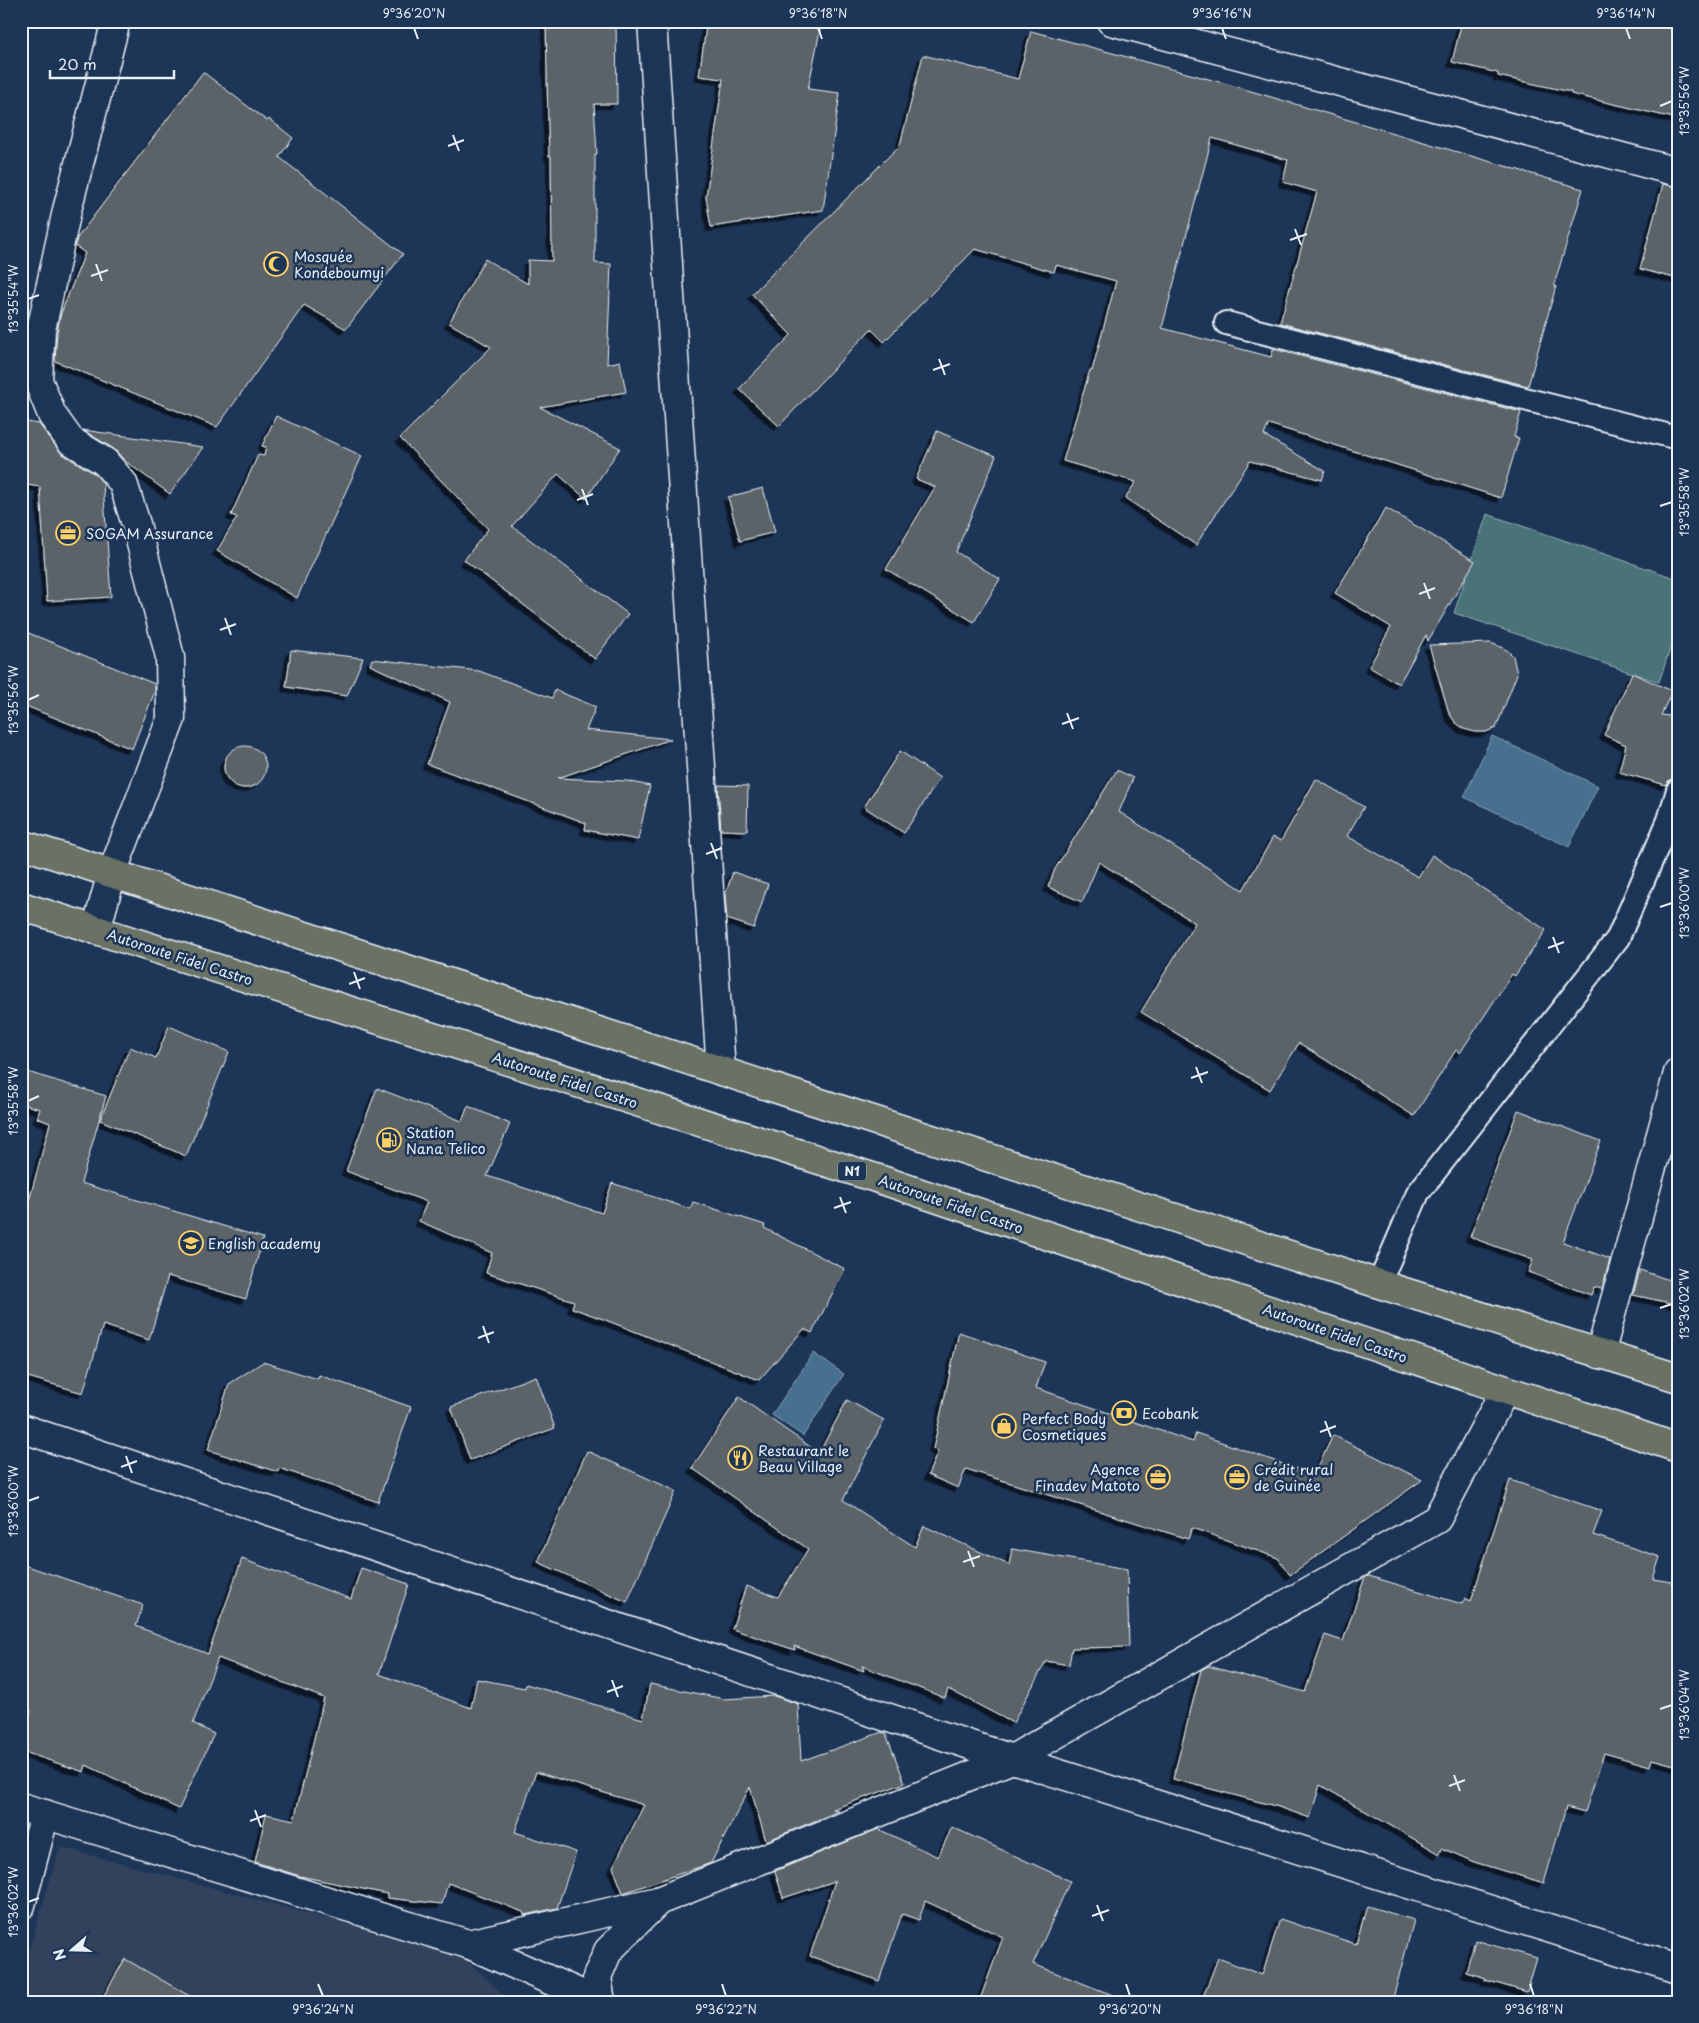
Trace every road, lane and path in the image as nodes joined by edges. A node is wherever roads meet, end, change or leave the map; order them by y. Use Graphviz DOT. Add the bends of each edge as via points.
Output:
graph roads {
  1 [pos="116,21"];
  2 [pos="652,21"];
  3 [pos="1111,21"];
  4 [pos="1678,172"];
  5 [pos="1226,323"];
  6 [pos="1678,438"];
  7 [pos="1678,790"];
  8 [pos="21,844"];
  9 [pos="112,873"];
  10 [pos="21,906"];
  11 [pos="96,930"];
  12 [pos="721,1072"];
  13 [pos="1678,1073"];
  14 [pos="1379,1284"];
  15 [pos="1600,1354"];
  16 [pos="1678,1378"];
  17 [pos="1505,1390"];
  18 [pos="21,1428"];
  19 [pos="1678,1448"];
  20 [pos="1012,1759"];
  21 [pos="33,1810"];
  22 [pos="658,1901"];
  23 [pos="21,1905"];
  24 [pos="468,1944"];
  25 [pos="1678,1969"];
  26 [pos="600,2002"];
  1 -- 9 [label="street" via="67,210 41,330 38,380 52,415 70,440 105,462 123,483 170,657 171,719"];
  2 -- 12 [label="street"];
  3 -- 4 [label="street"];
  5 -- 6 [label="lane"];
  7 -- 14 [label="lane" via="1669,820 1618,938 1418,1193"];
  8 -- 9 [label="highway"];
  9 -- 11 [label="street"];
  9 -- 12 [label="highway"];
  10 -- 11 [label="highway, Autoroute Fidel Castro / N1"];
  11 -- 17 [label="highway, Autoroute Fidel Castro / N1" via="882,1180"];
  12 -- 14 [label="highway"];
  13 -- 15 [label="street"];
  14 -- 15 [label="highway"];
  15 -- 16 [label="highway"];
  17 -- 19 [label="highway, Autoroute Fidel Castro / N1"];
  17 -- 20 [label="street" via="1437,1519"];
  18 -- 20 [label="street"];
  20 -- 22 [label="street"];
  20 -- 25 [label="street"];
  21 -- 23 [label="street"];
  21 -- 24 [label="street"];
  22 -- 24 [label="street"];
  22 -- 26 [label="street" via="608,1951 597,1978"];
  24 -- 26 [label="street"];
}
